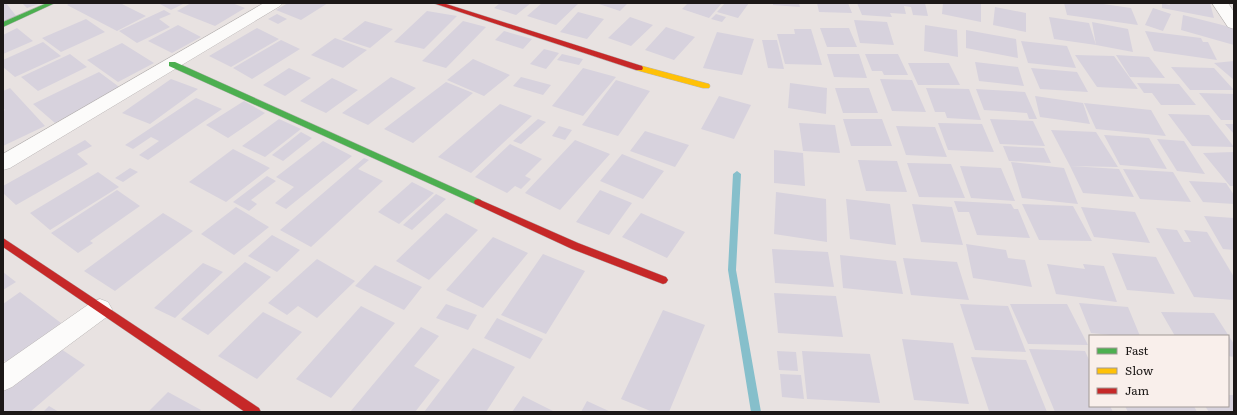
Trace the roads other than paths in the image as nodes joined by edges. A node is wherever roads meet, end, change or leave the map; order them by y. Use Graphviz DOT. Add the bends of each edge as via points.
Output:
graph roads {
  1 [pos="52,3"];
  2 [pos="275,3"];
  3 [pos="436,3"];
  4 [pos="1220,3"];
  5 [pos="1234,24"];
  6 [pos="3,25"];
  7 [pos="172,64"];
  8 [pos="706,86"];
  9 [pos="3,163"];
  10 [pos="3,242"];
  11 [pos="663,280"];
  12 [pos="100,309"];
  13 [pos="3,379"];
  14 [pos="255,412"];
  1 -- 6 [label="street"];
  2 -- 7 [label="street"];
  3 -- 8 [label="street" via="630,65"];
  4 -- 5 [label="street"];
  7 -- 9 [label="street"];
  7 -- 11 [label="street" via="575,246"];
  10 -- 12 [label="street"];
  12 -- 13 [label="street"];
  12 -- 14 [label="street"];
}
